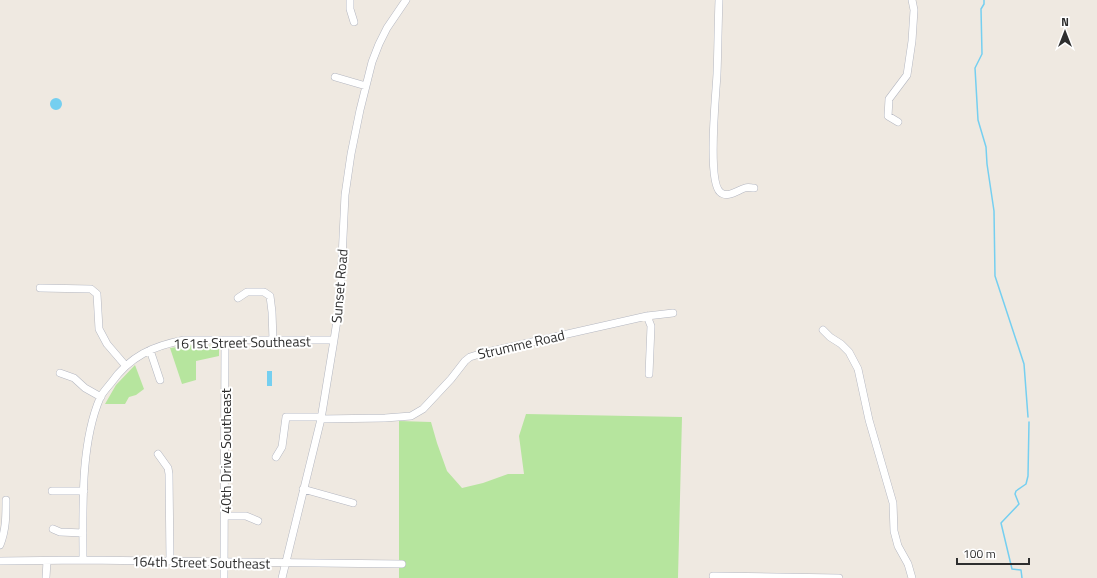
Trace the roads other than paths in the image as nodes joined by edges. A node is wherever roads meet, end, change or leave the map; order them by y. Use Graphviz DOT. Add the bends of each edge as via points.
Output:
graph roads {
  1 [pos="350,0"];
  2 [pos="406,0"];
  3 [pos="719,0"];
  4 [pos="912,0"];
  5 [pos="354,22"];
  6 [pos="335,77"];
  7 [pos="366,86"];
  8 [pos="898,122"];
  9 [pos="754,188"];
  10 [pos="40,288"];
  11 [pos="238,298"];
  12 [pos="673,313"];
  13 [pos="647,316"];
  14 [pos="823,330"];
  15 [pos="225,340"];
  16 [pos="273,340"];
  17 [pos="334,340"];
  18 [pos="150,350"];
  19 [pos="125,366"];
  20 [pos="60,372"];
  21 [pos="649,374"];
  22 [pos="160,380"];
  23 [pos="101,397"];
  24 [pos="321,418"];
  25 [pos="158,454"];
  26 [pos="276,457"];
  27 [pos="303,489"];
  28 [pos="84,490"];
  29 [pos="52,491"];
  30 [pos="6,500"];
  31 [pos="352,503"];
  32 [pos="225,516"];
  33 [pos="258,521"];
  34 [pos="54,529"];
  35 [pos="83,533"];
  36 [pos="0,545"];
  37 [pos="83,560"];
  38 [pos="0,561"];
  39 [pos="47,561"];
  40 [pos="170,561"];
  41 [pos="224,562"];
  42 [pos="285,563"];
  43 [pos="402,564"];
  44 [pos="713,576"];
  45 [pos="46,578"];
  46 [pos="224,578"];
  47 [pos="282,578"];
  48 [pos="839,578"];
  49 [pos="912,578"];
  1 -- 5 [label="street"];
  2 -- 7 [label="street, Sunset Road" via="379,44"];
  3 -- 9 [label="street" via="714,174 717,188 725,195 747,187"];
  4 -- 8 [label="street" via="912,41 907,74 889,99 888,116"];
  6 -- 7 [label="street"];
  7 -- 17 [label="street, Sunset Road" via="345,196 340,301"];
  10 -- 19 [label="street" via="91,289 98,294 99,329 107,344"];
  11 -- 16 [label="street" via="246,292 264,292 270,296"];
  12 -- 13 [label="street, Strumme Road"];
  13 -- 21 [label="street" via="650,326"];
  13 -- 24 [label="street, Strumme Road" via="470,357 423,409 411,416"];
  14 -- 49 [label="street" via="849,352 856,365 893,503 894,531"];
  15 -- 16 [label="street, 161st Street Southeast"];
  15 -- 18 [label="street, 161st Street Southeast" via="184,340"];
  15 -- 32 [label="street, 40th Drive Southeast"];
  16 -- 17 [label="street, 161st Street Southeast"];
  17 -- 24 [label="street, Sunset Road"];
  18 -- 19 [label="street, 161st Street Southeast"];
  18 -- 22 [label="street"];
  19 -- 23 [label="street, 161st Street Southeast"];
  20 -- 23 [label="street" via="74,378"];
  23 -- 28 [label="street, 161st Street Southeast" via="89,437"];
  24 -- 26 [label="street, Strumme Road" via="286,417 282,447"];
  24 -- 27 [label="street, Sunset Road"];
  25 -- 40 [label="street" via="168,468 169,474"];
  27 -- 31 [label="street"];
  27 -- 42 [label="street, Sunset Road"];
  28 -- 29 [label="street"];
  28 -- 35 [label="street, 161st Street Southeast"];
  30 -- 36 [label="street" via="5,528"];
  32 -- 33 [label="street" via="246,516"];
  32 -- 41 [label="street, 40th Drive Southeast"];
  34 -- 35 [label="street" via="60,532"];
  35 -- 37 [label="street, 161st Street Southeast"];
  37 -- 39 [label="street, 164th Street Southeast"];
  37 -- 40 [label="street, 164th Street Southeast"];
  38 -- 39 [label="street, 164th Street Southeast"];
  39 -- 45 [label="street"];
  40 -- 41 [label="street, 164th Street Southeast"];
  41 -- 42 [label="street, 164th Street Southeast"];
  41 -- 46 [label="street, 40th Drive Southeast"];
  42 -- 43 [label="street, 164th Street Southeast"];
  42 -- 47 [label="street, Sunset Road"];
  44 -- 48 [label="street"];
}
